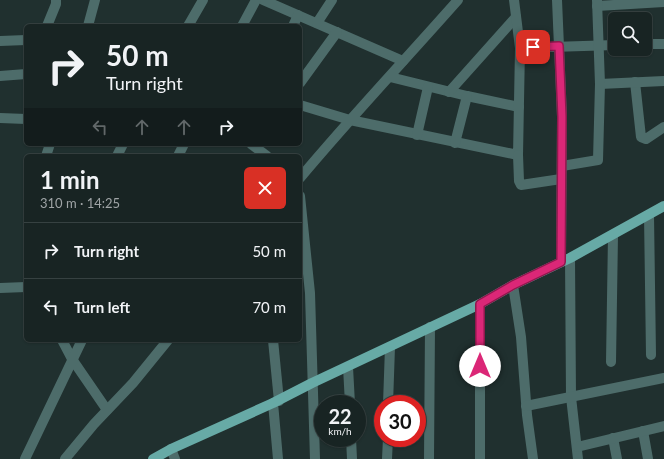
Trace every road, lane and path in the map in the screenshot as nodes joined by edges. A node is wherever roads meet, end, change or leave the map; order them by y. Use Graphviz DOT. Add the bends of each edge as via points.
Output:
graph roads {
  1 [pos="56,0"];
  2 [pos="95,0"];
  3 [pos="203,0"];
  4 [pos="256,0"];
  5 [pos="263,0"];
  6 [pos="332,0"];
  7 [pos="456,0"];
  8 [pos="514,0"];
  9 [pos="557,0"];
  10 [pos="664,2"];
  11 [pos="597,3"];
  12 [pos="298,15"];
  13 [pos="516,17"];
  14 [pos="317,23"];
  15 [pos="48,24"];
  16 [pos="89,24"];
  17 [pos="189,24"];
  18 [pos="243,24"];
  19 [pos="294,24"];
  20 [pos="336,32"];
  21 [pos="24,40"];
  22 [pos="0,41"];
  23 [pos="652,44"];
  24 [pos="664,44"];
  25 [pos="599,45"];
  26 [pos="608,45"];
  27 [pos="559,46"];
  28 [pos="520,48"];
  29 [pos="403,62"];
  30 [pos="24,74"];
  31 [pos="0,76"];
  32 [pos="390,77"];
  33 [pos="302,80"];
  34 [pos="664,81"];
  35 [pos="635,82"];
  36 [pos="600,84"];
  37 [pos="428,86"];
  38 [pos="449,92"];
  39 [pos="467,96"];
  40 [pos="302,106"];
  41 [pos="519,107"];
  42 [pos="0,118"];
  43 [pos="24,119"];
  44 [pos="350,120"];
  45 [pos="664,127"];
  46 [pos="417,134"];
  47 [pos="455,143"];
  48 [pos="254,146"];
  49 [pos="264,154"];
  50 [pos="518,155"];
  51 [pos="562,166"];
  52 [pos="302,176"];
  53 [pos="561,178"];
  54 [pos="664,206"];
  55 [pos="302,215"];
  56 [pos="649,215"];
  57 [pos="613,235"];
  58 [pos="565,260"];
  59 [pos="513,285"];
  60 [pos="24,287"];
  61 [pos="0,288"];
  62 [pos="480,304"];
  63 [pos="430,327"];
  64 [pos="63,342"];
  65 [pos="81,342"];
  66 [pos="166,342"];
  67 [pos="272,342"];
  68 [pos="390,347"];
  69 [pos="651,355"];
  70 [pos="72,359"];
  71 [pos="612,362"];
  72 [pos="348,367"];
  73 [pos="664,378"];
  74 [pos="312,383"];
  75 [pos="350,395"];
  76 [pos="388,395"];
  77 [pos="571,397"];
  78 [pos="276,402"];
  79 [pos="526,406"];
  80 [pos="107,410"];
  81 [pos="664,426"];
  82 [pos="643,431"];
  83 [pos="613,438"];
  84 [pos="351,447"];
  85 [pos="388,447"];
  86 [pos="577,447"];
  87 [pos="173,454"];
  88 [pos="25,459"];
  89 [pos="65,459"];
  90 [pos="153,459"];
  91 [pos="278,459"];
  92 [pos="315,459"];
  93 [pos="352,459"];
  94 [pos="387,459"];
  95 [pos="429,459"];
  96 [pos="480,459"];
  97 [pos="533,459"];
  98 [pos="578,459"];
  99 [pos="616,459"];
  100 [pos="648,459"];
  1 -- 15 [label="street"];
  2 -- 16 [label="street"];
  3 -- 17 [label="street"];
  4 -- 18 [label="street"];
  5 -- 12 [label="street"];
  6 -- 14 [label="street"];
  7 -- 29 [label="street"];
  8 -- 13 [label="street"];
  9 -- 27 [label="street"];
  10 -- 11 [label="street"];
  11 -- 25 [label="street"];
  12 -- 14 [label="street"];
  12 -- 19 [label="street"];
  13 -- 28 [label="street"];
  13 -- 38 [label="street"];
  14 -- 20 [label="street"];
  20 -- 29 [label="street"];
  20 -- 33 [label="street"];
  21 -- 22 [label="street"];
  23 -- 24 [label="street"];
  25 -- 26 [label="street"];
  25 -- 27 [label="street"];
  25 -- 36 [label="street"];
  27 -- 28 [label="street"];
  27 -- 51 [label="street"];
  28 -- 41 [label="street"];
  29 -- 32 [label="street"];
  30 -- 31 [label="street"];
  32 -- 37 [label="street"];
  32 -- 44 [label="street"];
  34 -- 35 [label="street"];
  35 -- 36 [label="street"];
  35 -- 45 [label="street" via="641,137 646,139"];
  36 -- 51 [label="street" via="598,160"];
  37 -- 38 [label="street"];
  37 -- 46 [label="street"];
  38 -- 39 [label="street"];
  39 -- 41 [label="street"];
  39 -- 47 [label="street"];
  40 -- 44 [label="street"];
  41 -- 50 [label="street"];
  42 -- 43 [label="street"];
  44 -- 46 [label="street"];
  44 -- 52 [label="street"];
  46 -- 47 [label="street"];
  47 -- 50 [label="street"];
  48 -- 49 [label="street"];
  50 -- 53 [label="street" via="521,185"];
  51 -- 53 [label="street"];
  53 -- 58 [label="street"];
  54 -- 56 [label="main road"];
  55 -- 74 [label="street" via="310,293"];
  56 -- 57 [label="main road"];
  56 -- 69 [label="street"];
  57 -- 58 [label="main road"];
  57 -- 71 [label="street"];
  58 -- 59 [label="main road"];
  58 -- 77 [label="street"];
  59 -- 62 [label="main road"];
  59 -- 79 [label="street" via="521,337"];
  60 -- 61 [label="street"];
  62 -- 63 [label="main road"];
  62 -- 96 [label="street"];
  63 -- 68 [label="main road"];
  63 -- 95 [label="street"];
  64 -- 70 [label="street"];
  65 -- 70 [label="street"];
  66 -- 80 [label="street"];
  67 -- 78 [label="street"];
  68 -- 72 [label="main road"];
  68 -- 76 [label="street"];
  70 -- 80 [label="street"];
  70 -- 88 [label="street"];
  72 -- 74 [label="main road"];
  72 -- 75 [label="street"];
  73 -- 77 [label="street"];
  74 -- 78 [label="main road"];
  74 -- 92 [label="street"];
  77 -- 79 [label="street"];
  77 -- 86 [label="street"];
  78 -- 87 [label="main road"];
  78 -- 91 [label="street"];
  79 -- 97 [label="street"];
  80 -- 89 [label="street"];
  81 -- 82 [label="street"];
  82 -- 83 [label="street"];
  82 -- 100 [label="street"];
  83 -- 86 [label="street"];
  83 -- 99 [label="street"];
  84 -- 93 [label="street"];
  85 -- 94 [label="street"];
  86 -- 98 [label="street"];
  87 -- 90 [label="main road"];
}
